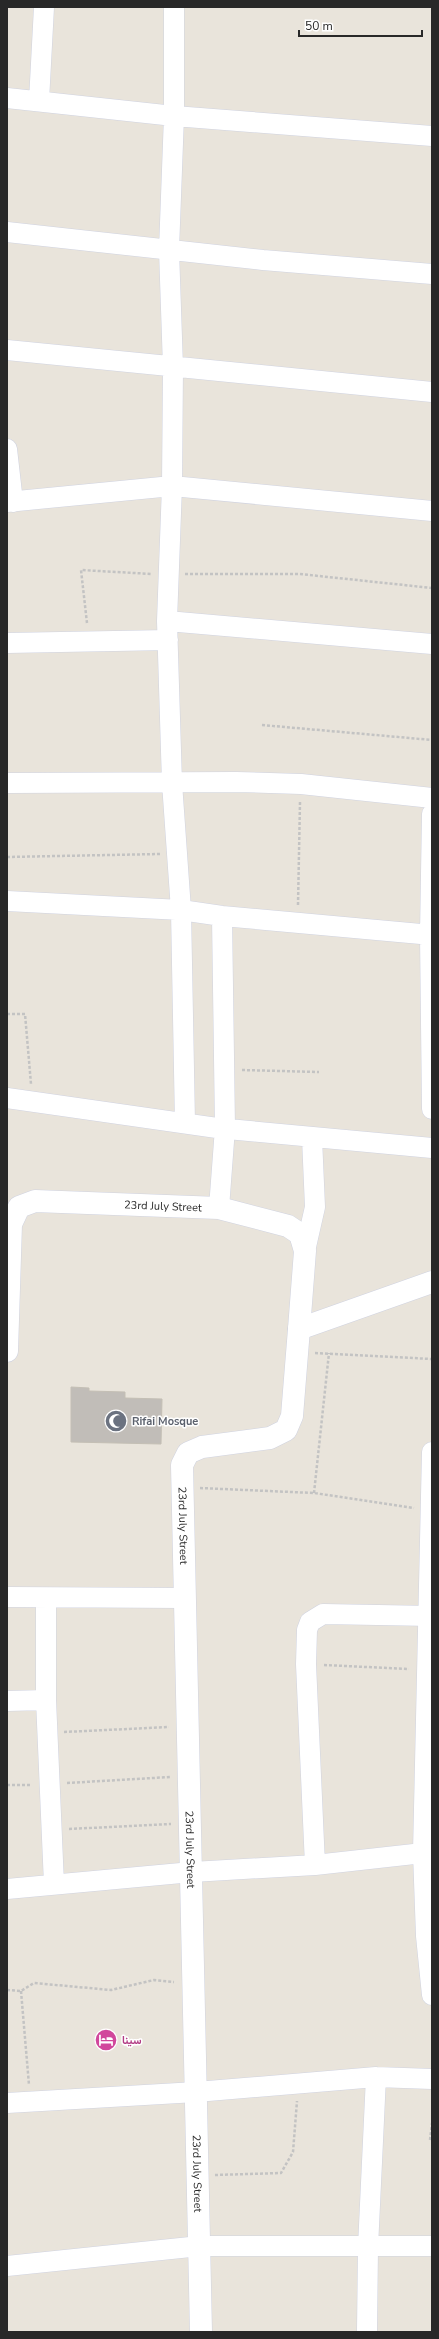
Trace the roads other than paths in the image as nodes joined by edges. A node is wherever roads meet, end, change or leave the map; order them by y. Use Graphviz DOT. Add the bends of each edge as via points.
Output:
graph roads {
  1 [pos="44,7"];
  2 [pos="174,7"];
  3 [pos="7,98"];
  4 [pos="39,101"];
  5 [pos="174,116"];
  6 [pos="432,136"];
  7 [pos="7,232"];
  8 [pos="169,250"];
  9 [pos="432,274"];
  10 [pos="7,350"];
  11 [pos="173,366"];
  12 [pos="432,392"];
  13 [pos="7,449"];
  14 [pos="172,486"];
  15 [pos="10,502"];
  16 [pos="432,511"];
  17 [pos="168,630"];
  18 [pos="7,643"];
  19 [pos="432,644"];
  20 [pos="7,783"];
  21 [pos="172,783"];
  22 [pos="432,798"];
  23 [pos="432,814"];
  24 [pos="7,901"];
  25 [pos="181,910"];
  26 [pos="222,916"];
  27 [pos="431,935"];
  28 [pos="432,1081"];
  29 [pos="7,1098"];
  30 [pos="432,1109"];
  31 [pos="185,1123"];
  32 [pos="225,1128"];
  33 [pos="312,1138"];
  34 [pos="432,1148"];
  35 [pos="218,1208"];
  36 [pos="305,1251"];
  37 [pos="432,1282"];
  38 [pos="299,1329"];
  39 [pos="7,1351"];
  40 [pos="432,1452"];
  41 [pos="7,1597"];
  42 [pos="46,1598"];
  43 [pos="186,1598"];
  44 [pos="429,1616"];
  45 [pos="46,1700"];
  46 [pos="7,1702"];
  47 [pos="427,1852"];
  48 [pos="314,1865"];
  49 [pos="192,1872"];
  50 [pos="54,1884"];
  51 [pos="7,1889"];
  52 [pos="432,1995"];
  53 [pos="376,2077"];
  54 [pos="432,2079"];
  55 [pos="196,2092"];
  56 [pos="7,2103"];
  57 [pos="200,2246"];
  58 [pos="368,2246"];
  59 [pos="432,2246"];
  60 [pos="7,2266"];
  61 [pos="201,2332"];
  62 [pos="367,2332"];
  1 -- 4 [label="street"];
  2 -- 5 [label="street"];
  3 -- 4 [label="street"];
  4 -- 5 [label="street"];
  5 -- 6 [label="street"];
  5 -- 8 [label="street"];
  7 -- 8 [label="street"];
  8 -- 9 [label="street"];
  8 -- 11 [label="street"];
  10 -- 11 [label="street"];
  11 -- 12 [label="street"];
  11 -- 14 [label="street"];
  13 -- 15 [label="street"];
  14 -- 15 [label="street"];
  14 -- 16 [label="street"];
  14 -- 17 [label="street"];
  17 -- 18 [label="street" via="89,642"];
  17 -- 19 [label="street"];
  17 -- 21 [label="street"];
  20 -- 21 [label="street"];
  21 -- 22 [label="street" via="301,784"];
  21 -- 25 [label="street"];
  23 -- 27 [label="street"];
  24 -- 25 [label="street"];
  25 -- 26 [label="street"];
  25 -- 31 [label="street"];
  26 -- 27 [label="street"];
  26 -- 32 [label="street"];
  27 -- 28 [label="street"];
  28 -- 30 [label="street"];
  29 -- 31 [label="street"];
  31 -- 32 [label="street"];
  32 -- 33 [label="street"];
  32 -- 35 [label="street"];
  33 -- 34 [label="street"];
  33 -- 36 [label="street" via="315,1207"];
  35 -- 36 [label="street, 23rd July Street" via="288,1226 300,1234"];
  35 -- 39 [label="street, 23rd July Street" via="35,1201 19,1207 11,1224"];
  36 -- 38 [label="street, 23rd July Street"];
  37 -- 38 [label="street"];
  38 -- 43 [label="street, 23rd July Street" via="292,1416 286,1430 270,1438 202,1447 188,1453 182,1465"];
  40 -- 44 [label="street"];
  41 -- 42 [label="street"];
  42 -- 43 [label="street"];
  42 -- 45 [label="street"];
  43 -- 49 [label="street, 23rd July Street"];
  44 -- 47 [label="street" via="426,1670"];
  44 -- 48 [label="street" via="323,1614 310,1622 307,1630 306,1664"];
  45 -- 46 [label="street"];
  45 -- 50 [label="street"];
  47 -- 48 [label="street"];
  47 -- 52 [label="street" via="426,1936"];
  48 -- 49 [label="street"];
  49 -- 50 [label="street"];
  49 -- 55 [label="street, 23rd July Street" via="192,1983"];
  50 -- 51 [label="street"];
  53 -- 54 [label="street"];
  53 -- 55 [label="street"];
  53 -- 58 [label="street"];
  55 -- 56 [label="street"];
  55 -- 57 [label="street, 23rd July Street"];
  57 -- 58 [label="street"];
  57 -- 60 [label="street"];
  57 -- 61 [label="street, 23rd July Street"];
  58 -- 59 [label="street"];
  58 -- 62 [label="street"];
}
